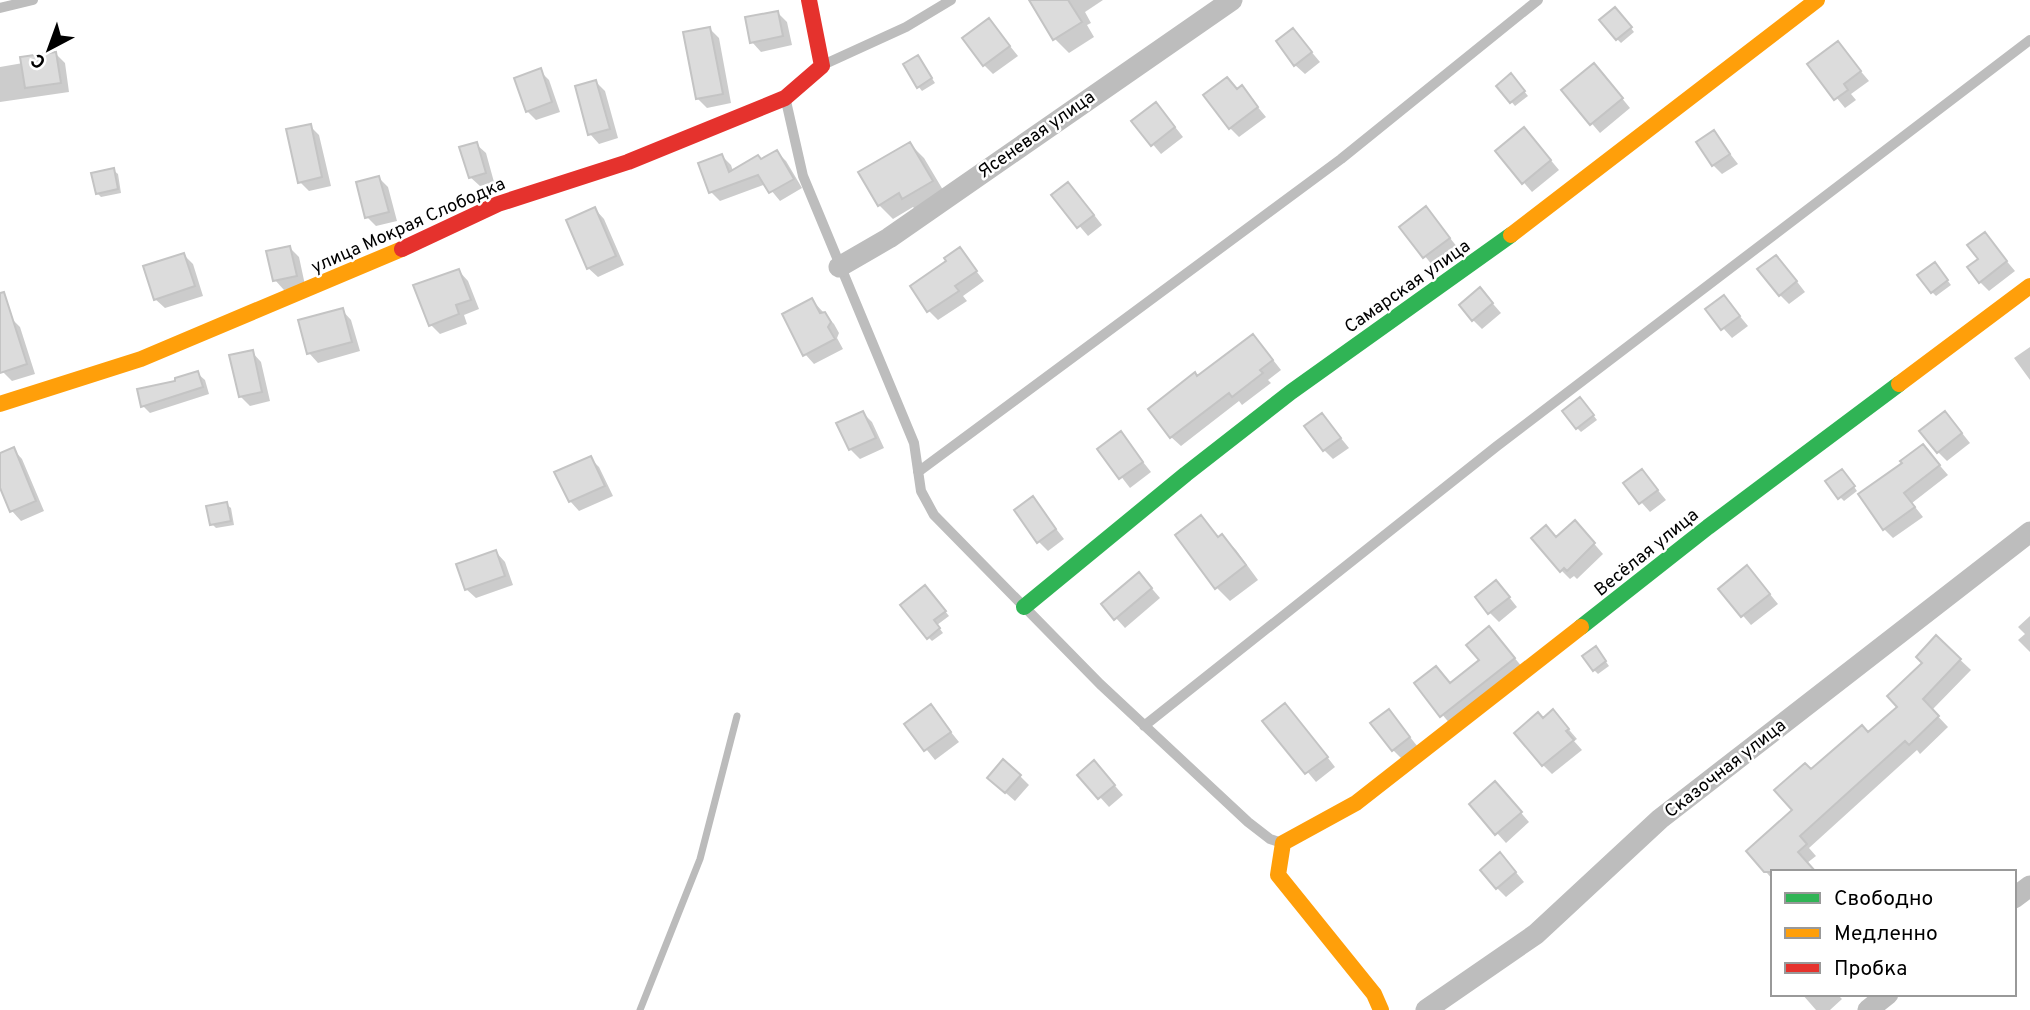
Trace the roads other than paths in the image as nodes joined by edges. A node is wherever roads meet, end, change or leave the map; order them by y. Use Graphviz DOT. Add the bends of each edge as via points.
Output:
graph roads {
  1 [pos="33,0"];
  2 [pos="808,0"];
  3 [pos="951,0"];
  4 [pos="1232,0"];
  5 [pos="1538,0"];
  6 [pos="1816,0"];
  7 [pos="5,5"];
  8 [pos="2030,40"];
  9 [pos="822,66"];
  10 [pos="785,98"];
  11 [pos="839,267"];
  12 [pos="2030,286"];
  13 [pos="0,404"];
  14 [pos="918,472"];
  15 [pos="2030,532"];
  16 [pos="1024,607"];
  17 [pos="1144,726"];
  18 [pos="1283,843"];
  19 [pos="1886,996"];
  20 [pos="1381,1010"];
  21 [pos="1426,1010"];
  22 [pos="1868,1010"];
  1 -- 7 [label="lane"];
  2 -- 9 [label="street"];
  3 -- 9 [label="lane" via="906,27"];
  4 -- 11 [label="street, Ясеневая улица"];
  5 -- 14 [label="lane" via="1340,159"];
  6 -- 16 [label="street, Самарская улица" via="1528,223 1291,392"];
  8 -- 17 [label="lane" via="1497,446"];
  9 -- 10 [label="street, улица Мокрая Слободка"];
  10 -- 11 [label="lane" via="803,176"];
  10 -- 13 [label="street, улица Мокрая Слободка" via="628,162 498,204 370,264 141,359"];
  11 -- 14 [label="lane" via="915,443"];
  12 -- 18 [label="street, Весёлая улица" via="1709,527 1356,803"];
  14 -- 16 [label="lane" via="921,491 934,514"];
  15 -- 21 [label="street, Сказочная улица" via="1660,818 1536,934"];
  16 -- 17 [label="lane"];
  17 -- 18 [label="lane" via="1248,822"];
  18 -- 20 [label="street" via="1278,875 1374,994"];
  19 -- 22 [label="street"];
}
